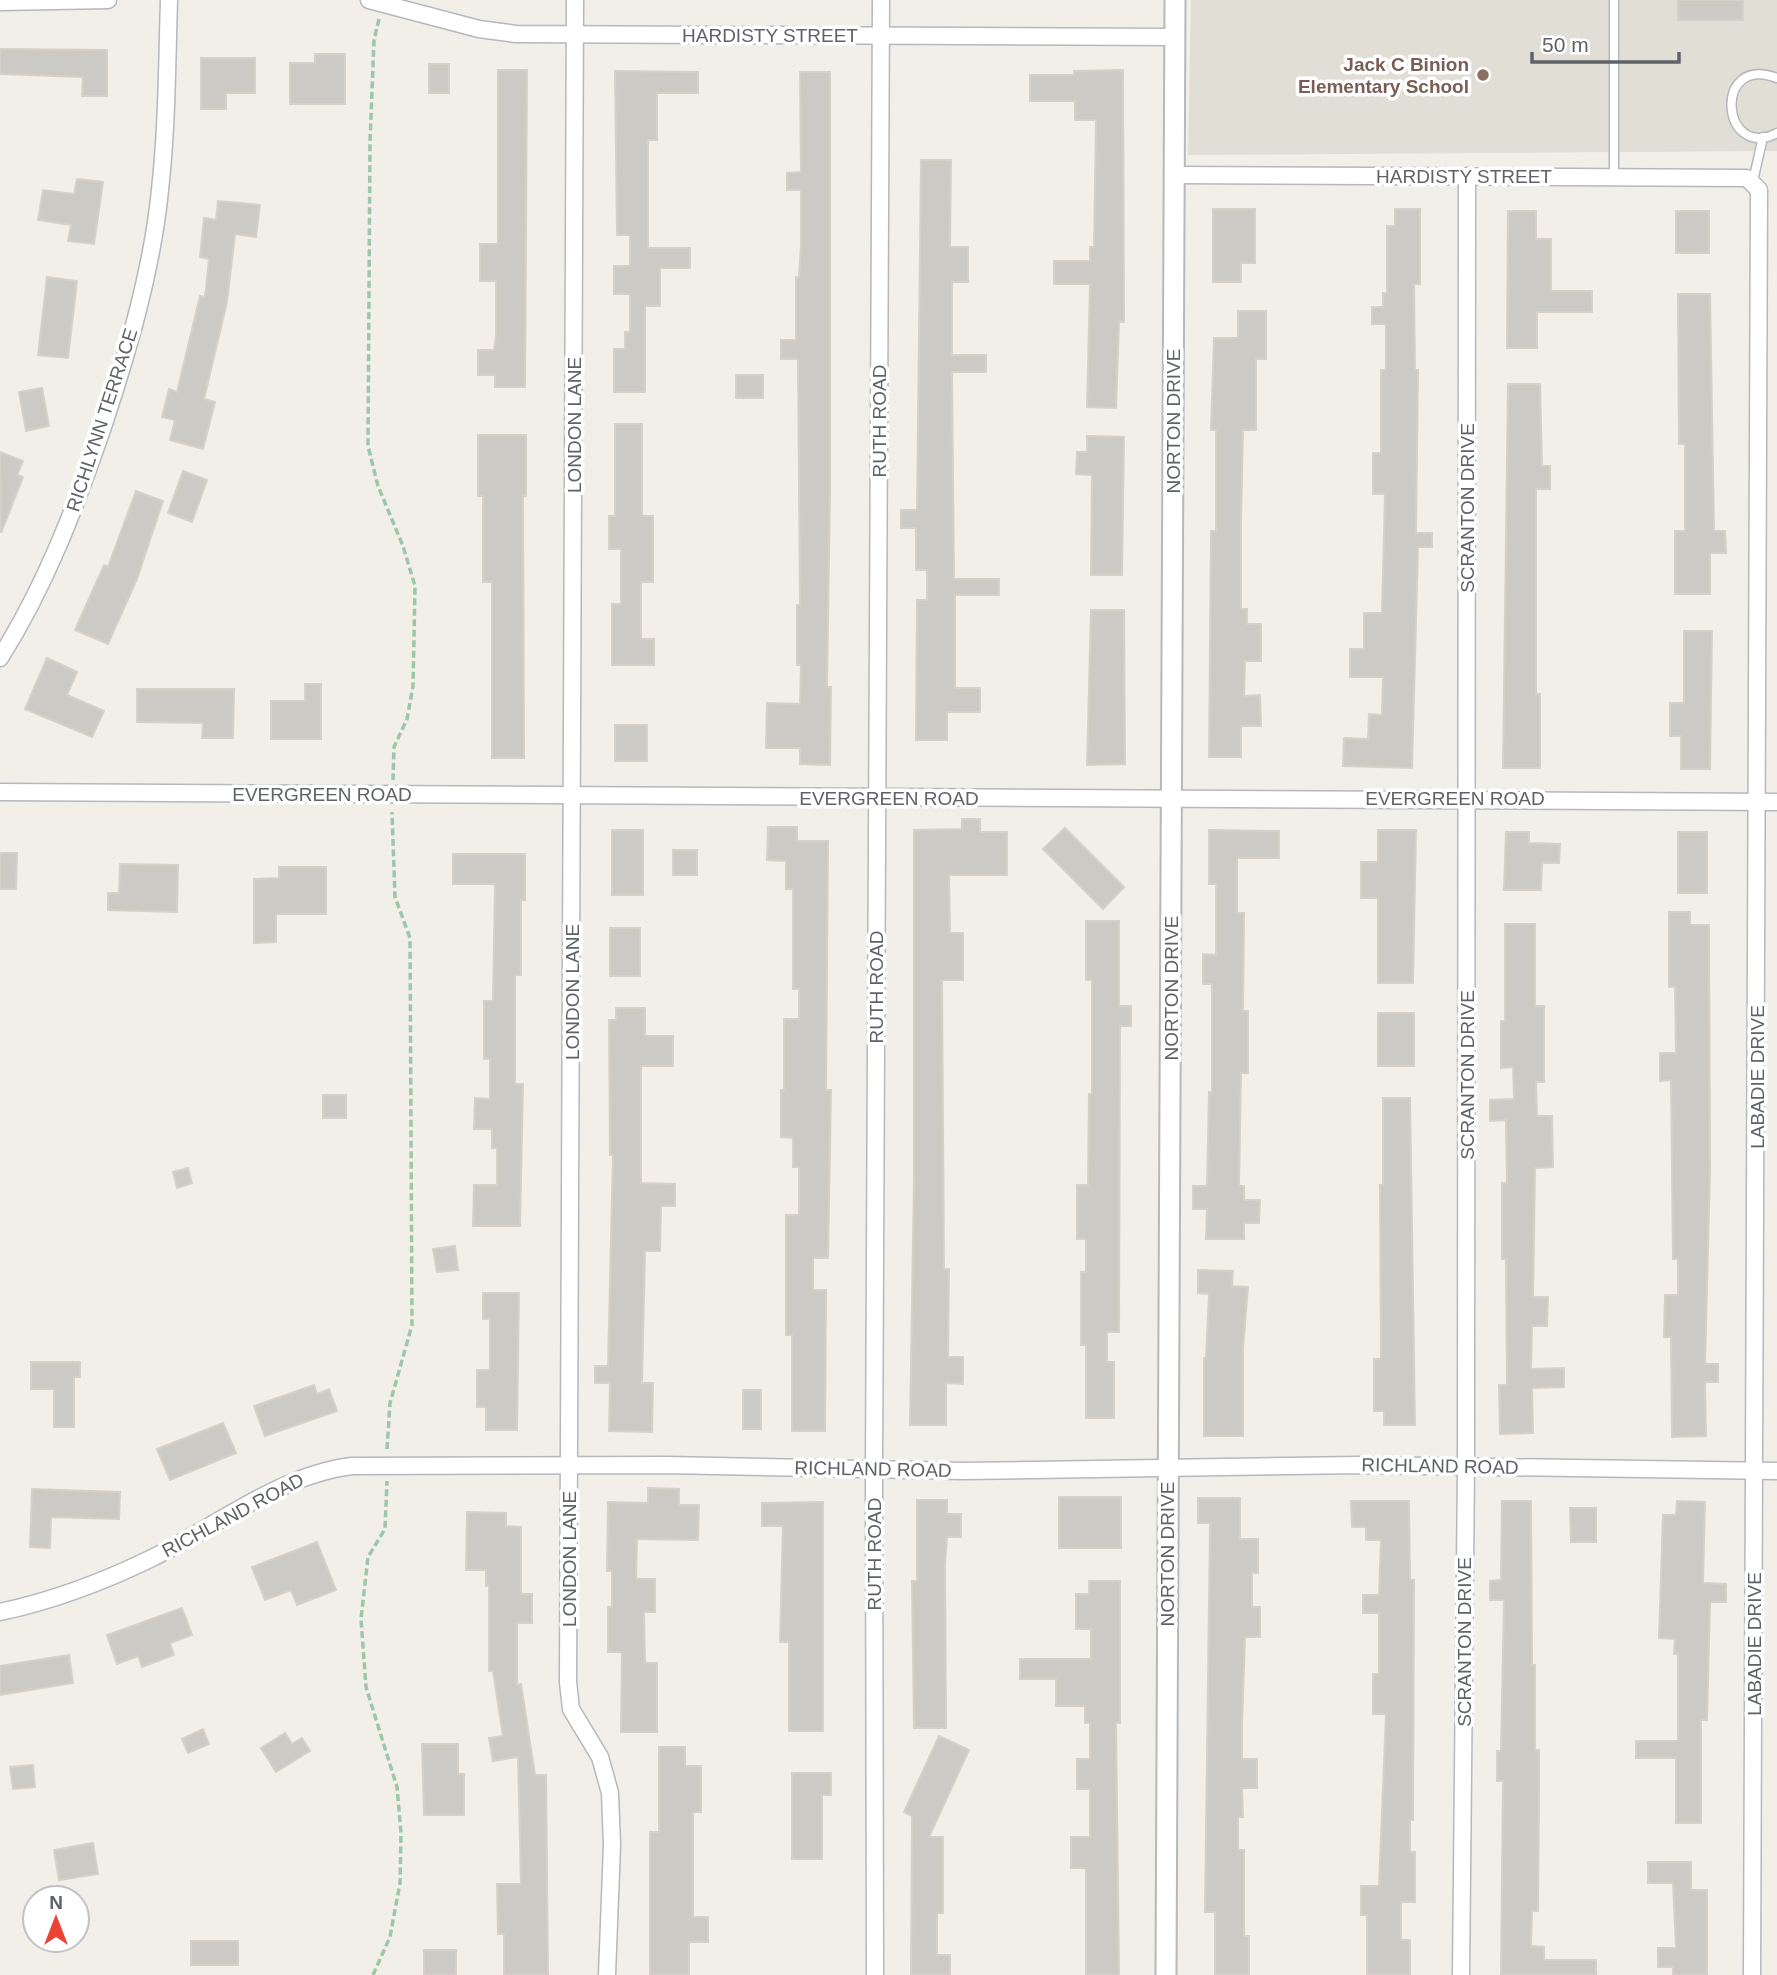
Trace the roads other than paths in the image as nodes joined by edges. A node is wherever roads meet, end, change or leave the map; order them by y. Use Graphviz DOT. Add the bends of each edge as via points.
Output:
graph roads {
  1 [pos="108,0"];
  2 [pos="169,0"];
  3 [pos="575,0"];
  4 [pos="881,0"];
  5 [pos="1175,0"];
  6 [pos="1614,0"];
  7 [pos="0,2"];
  8 [pos="376,2"];
  9 [pos="575,34"];
  10 [pos="881,36"];
  11 [pos="1175,37"];
  12 [pos="1777,78"];
  13 [pos="1777,133"];
  14 [pos="1763,137"];
  15 [pos="1174,175"];
  16 [pos="1467,176"];
  17 [pos="1614,177"];
  18 [pos="1753,181"];
  19 [pos="1769,272"];
  20 [pos="0,658"];
  21 [pos="0,792"];
  22 [pos="573,797"];
  23 [pos="1172,798"];
  24 [pos="1467,798"];
  25 [pos="877,799"];
  26 [pos="1759,801"];
  27 [pos="1777,802"];
  28 [pos="1466,1466"];
  29 [pos="569,1467"];
  30 [pos="1167,1468"];
  31 [pos="873,1469"];
  32 [pos="1755,1471"];
  33 [pos="1777,1471"];
  34 [pos="0,1612"];
  35 [pos="607,1975"];
  36 [pos="875,1975"];
  37 [pos="1166,1975"];
  38 [pos="1461,1975"];
  39 [pos="1752,1975"];
  1 -- 7 [label="street"];
  2 -- 20 [label="street, RICHLYNN TERRACE" via="160,193 125,360 79,497 43,584"];
  3 -- 9 [label="street, LONDON LANE"];
  4 -- 10 [label="street, RUTH ROAD"];
  5 -- 11 [label="street, NORTON DRIVE"];
  6 -- 17 [label="lane"];
  8 -- 9 [label="street, HARDISTY STREET" via="479,29"];
  9 -- 10 [label="street, HARDISTY STREET"];
  9 -- 22 [label="street, LONDON LANE"];
  10 -- 11 [label="street, HARDISTY STREET"];
  10 -- 25 [label="street, RUTH ROAD"];
  11 -- 15 [label="street, NORTON DRIVE"];
  12 -- 14 [label="lane" via="1747,77 1732,93 1731,115 1736,124 1744,132"];
  13 -- 14 [label="lane"];
  14 -- 18 [label="lane"];
  15 -- 16 [label="street, HARDISTY STREET"];
  15 -- 23 [label="street, NORTON DRIVE"];
  16 -- 17 [label="street, HARDISTY STREET"];
  16 -- 24 [label="street, SCRANTON DRIVE"];
  17 -- 18 [label="street, HARDISTY STREET"];
  18 -- 19 [label="street, LABADIE DRIVE" via="1759,190"];
  19 -- 26 [label="street, LABADIE DRIVE"];
  21 -- 22 [label="street, EVERGREEN ROAD"];
  22 -- 25 [label="street, EVERGREEN ROAD"];
  22 -- 29 [label="street, LONDON LANE"];
  23 -- 24 [label="street, EVERGREEN ROAD"];
  23 -- 25 [label="street, EVERGREEN ROAD"];
  23 -- 30 [label="street, NORTON DRIVE"];
  24 -- 26 [label="street, EVERGREEN ROAD"];
  24 -- 28 [label="street, SCRANTON DRIVE"];
  25 -- 31 [label="street, RUTH ROAD"];
  26 -- 27 [label="street, EVERGREEN ROAD"];
  26 -- 32 [label="street, LABADIE DRIVE"];
  28 -- 30 [label="street, RICHLAND ROAD"];
  28 -- 32 [label="street, RICHLAND ROAD"];
  28 -- 38 [label="street, SCRANTON DRIVE"];
  29 -- 31 [label="street, RICHLAND ROAD"];
  29 -- 34 [label="street, RICHLAND ROAD" via="340,1467 302,1477 151,1559 60,1595"];
  29 -- 35 [label="street, LONDON LANE" via="568,1682 571,1709 600,1757 610,1793"];
  30 -- 31 [label="street, RICHLAND ROAD"];
  30 -- 37 [label="street, NORTON DRIVE"];
  31 -- 36 [label="street, RUTH ROAD"];
  32 -- 33 [label="street, RICHLAND ROAD"];
  32 -- 39 [label="street, LABADIE DRIVE"];
}
